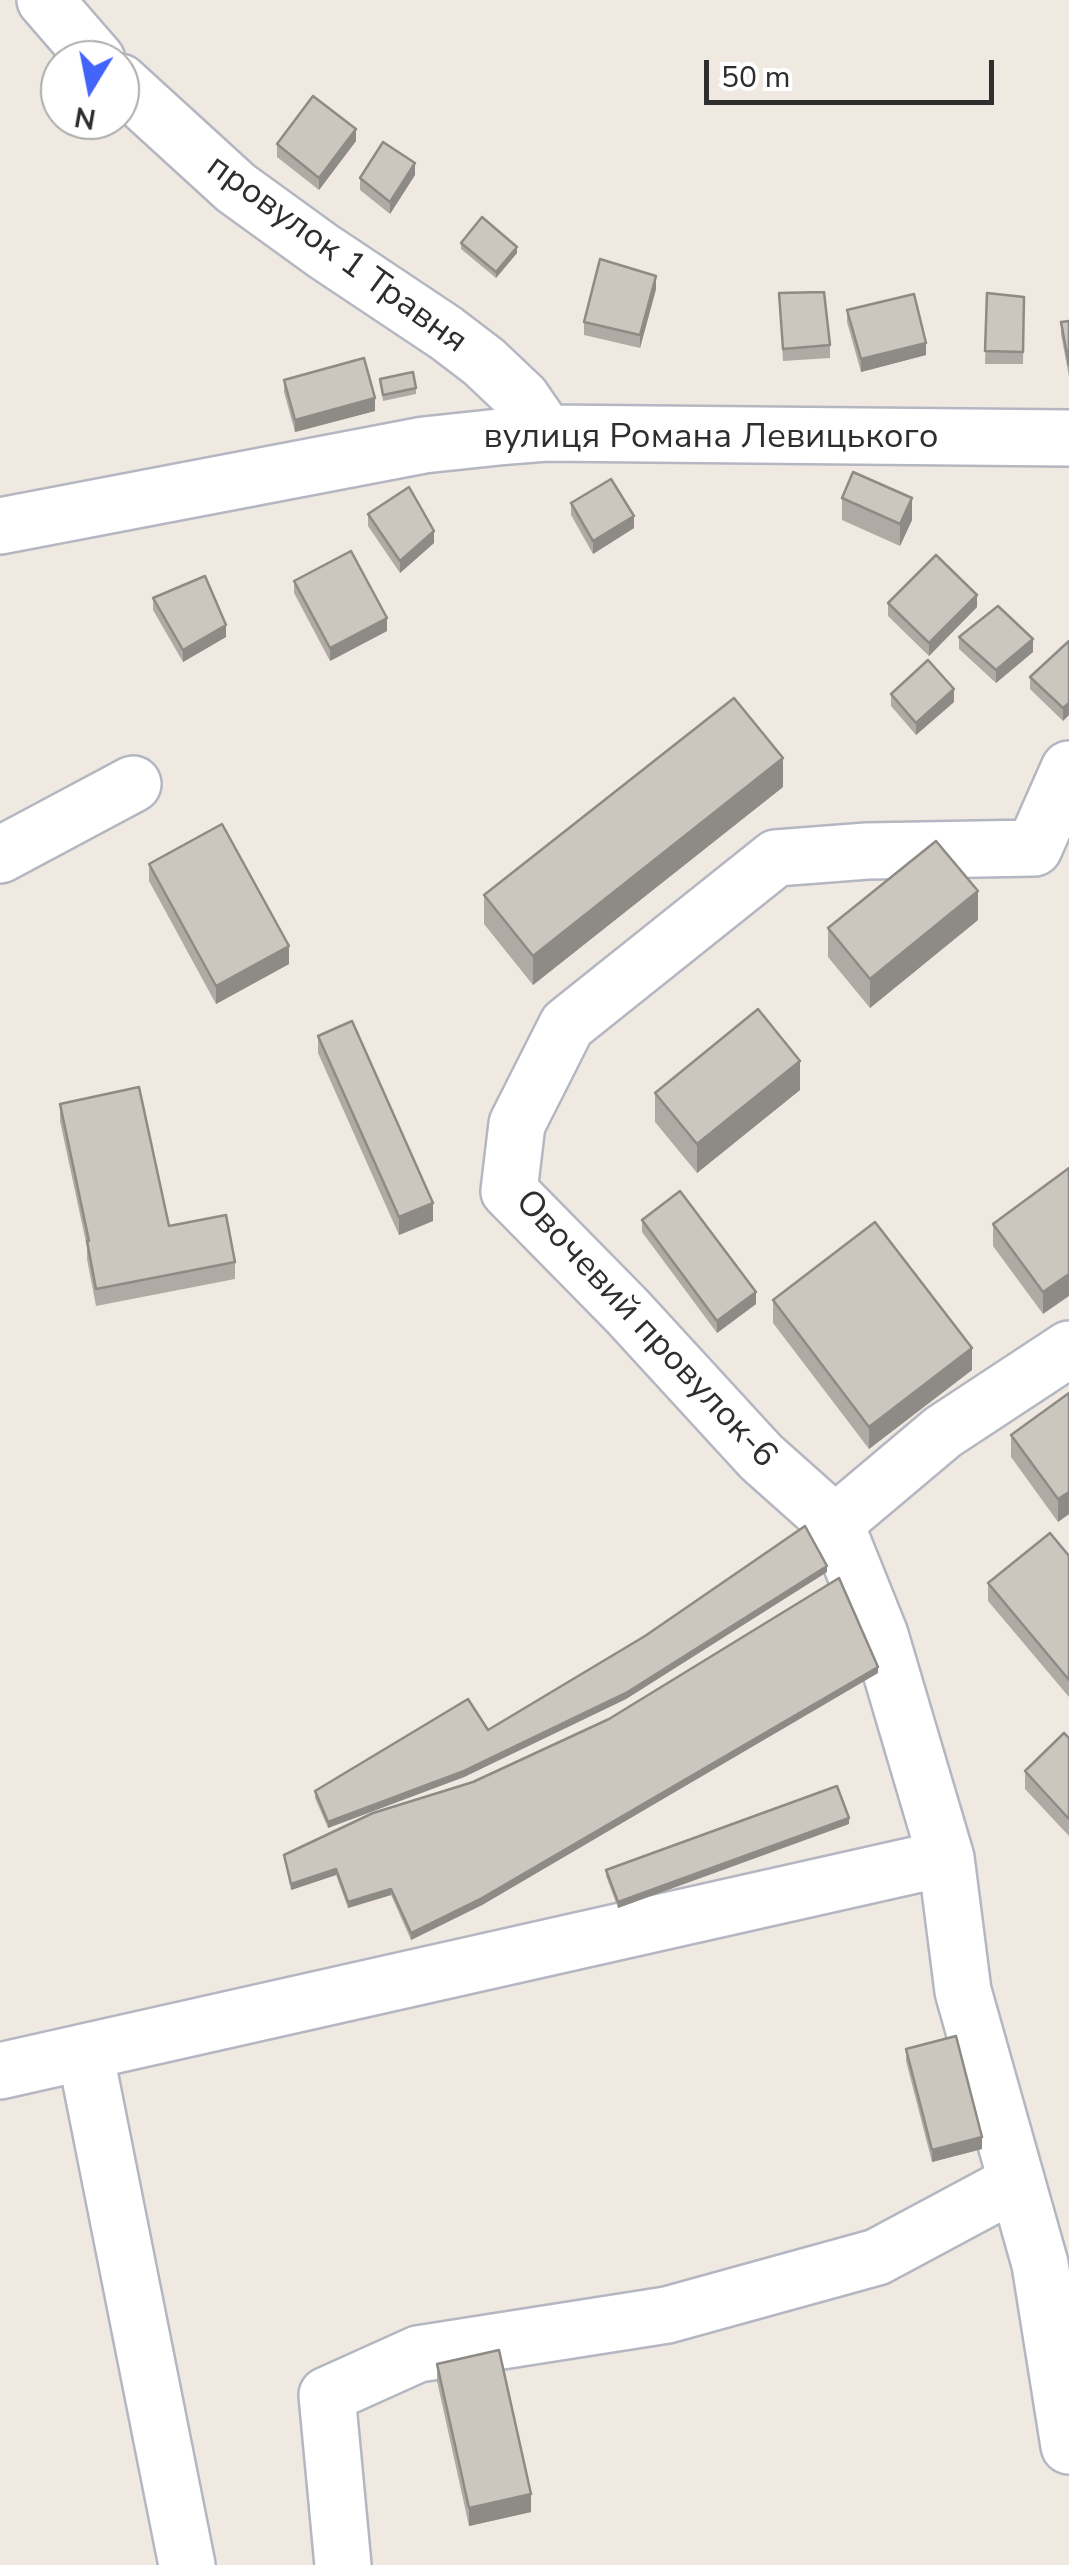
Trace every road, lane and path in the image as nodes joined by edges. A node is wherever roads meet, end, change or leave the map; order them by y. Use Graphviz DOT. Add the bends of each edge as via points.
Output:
graph roads {
  1 [pos="45,0"];
  2 [pos="80,40"];
  3 [pos="140,100"];
  4 [pos="546,433"];
  5 [pos="1064,445"];
  6 [pos="1,511"];
  7 [pos="1069,769"];
  8 [pos="134,784"];
  9 [pos="0,855"];
  10 [pos="1069,1348"];
  11 [pos="835,1523"];
  12 [pos="946,1858"];
  13 [pos="86,2052"];
  14 [pos="0,2071"];
  15 [pos="1017,2182"];
  16 [pos="1068,2441"];
  17 [pos="187,2565"];
  18 [pos="343,2565"];
  1 -- 2 [label="street"];
  3 -- 4 [label="street, провулок 1 Травня" via="236,188 484,362"];
  4 -- 5 [label="street, вулиця Романа Левицького"];
  4 -- 6 [label="street, вулиця Романа Левицького" via="424,445"];
  7 -- 11 [label="street, Овочевий провулок-6" via="1034,848 776,858 567,1025 517,1124 509,1190 761,1457"];
  8 -- 9 [label="street"];
  10 -- 11 [label="street" via="943,1432"];
  11 -- 12 [label="street" via="880,1635"];
  12 -- 13 [label="street"];
  12 -- 15 [label="street" via="963,1992"];
  13 -- 14 [label="street"];
  13 -- 17 [label="street"];
  15 -- 16 [label="street" via="1040,2264"];
  15 -- 18 [label="street" via="876,2257 667,2315 418,2354 328,2395"];
}
